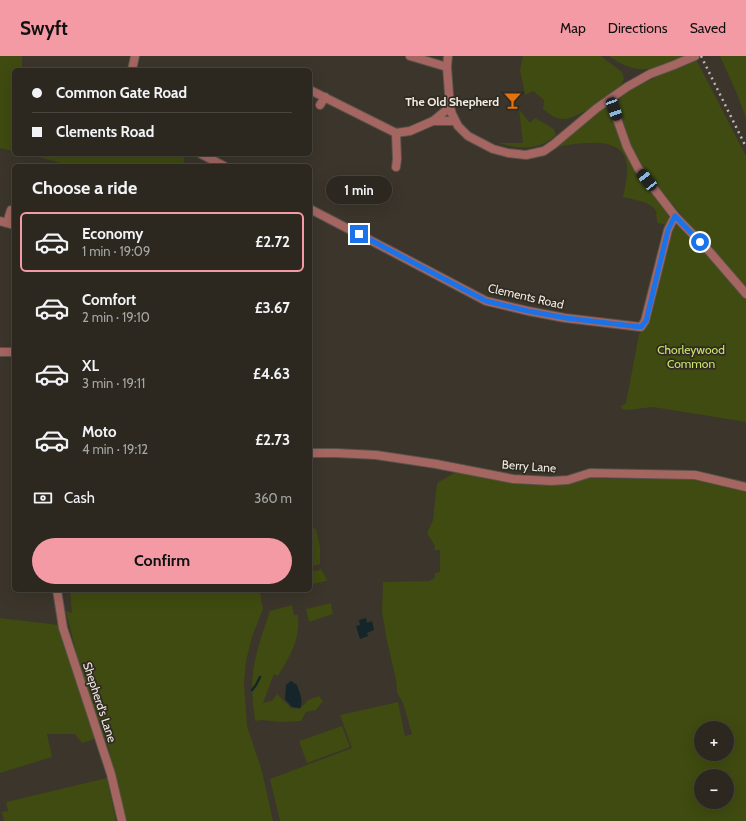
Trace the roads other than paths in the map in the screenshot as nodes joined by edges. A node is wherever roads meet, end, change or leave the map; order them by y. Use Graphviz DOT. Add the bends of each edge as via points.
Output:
graph roads {
  1 [pos="135,56"];
  2 [pos="410,56"];
  3 [pos="448,56"];
  4 [pos="695,56"];
  5 [pos="447,67"];
  6 [pos="132,68"];
  7 [pos="312,91"];
  8 [pos="324,97"];
  9 [pos="610,99"];
  10 [pos="320,105"];
  11 [pos="450,107"];
  12 [pos="433,121"];
  13 [pos="455,121"];
  14 [pos="396,133"];
  15 [pos="205,156"];
  16 [pos="220,164"];
  17 [pos="396,167"];
  18 [pos="11,210"];
  19 [pos="312,210"];
  20 [pos="675,216"];
  21 [pos="7,223"];
  22 [pos="746,294"];
  23 [pos="0,352"];
  24 [pos="12,352"];
  25 [pos="312,453"];
  26 [pos="746,487"];
  27 [pos="57,592"];
  28 [pos="122,821"];
  1 -- 6 [label="street"];
  2 -- 5 [label="street"];
  3 -- 5 [label="street"];
  4 -- 9 [label="street" via="650,74"];
  5 -- 11 [label="street"];
  7 -- 8 [label="street"];
  8 -- 10 [label="street"];
  8 -- 14 [label="street"];
  9 -- 13 [label="street" via="549,148 526,155 508,153 484,145 468,136"];
  9 -- 20 [label="street" via="627,147 638,168"];
  11 -- 12 [label="street"];
  11 -- 13 [label="street"];
  12 -- 13 [label="street"];
  12 -- 14 [label="street" via="410,131"];
  14 -- 17 [label="street"];
  15 -- 16 [label="street"];
  18 -- 21 [label="street"];
  19 -- 20 [label="street, Clements Road" via="486,301 566,318 641,327 646,321 668,230"];
  20 -- 22 [label="street"];
  23 -- 24 [label="street"];
  25 -- 26 [label="street, Berry Lane" via="376,455 513,479 551,482 590,473 695,475"];
  27 -- 28 [label="street, Shepherd's Lane" via="63,628 111,774"];
}
